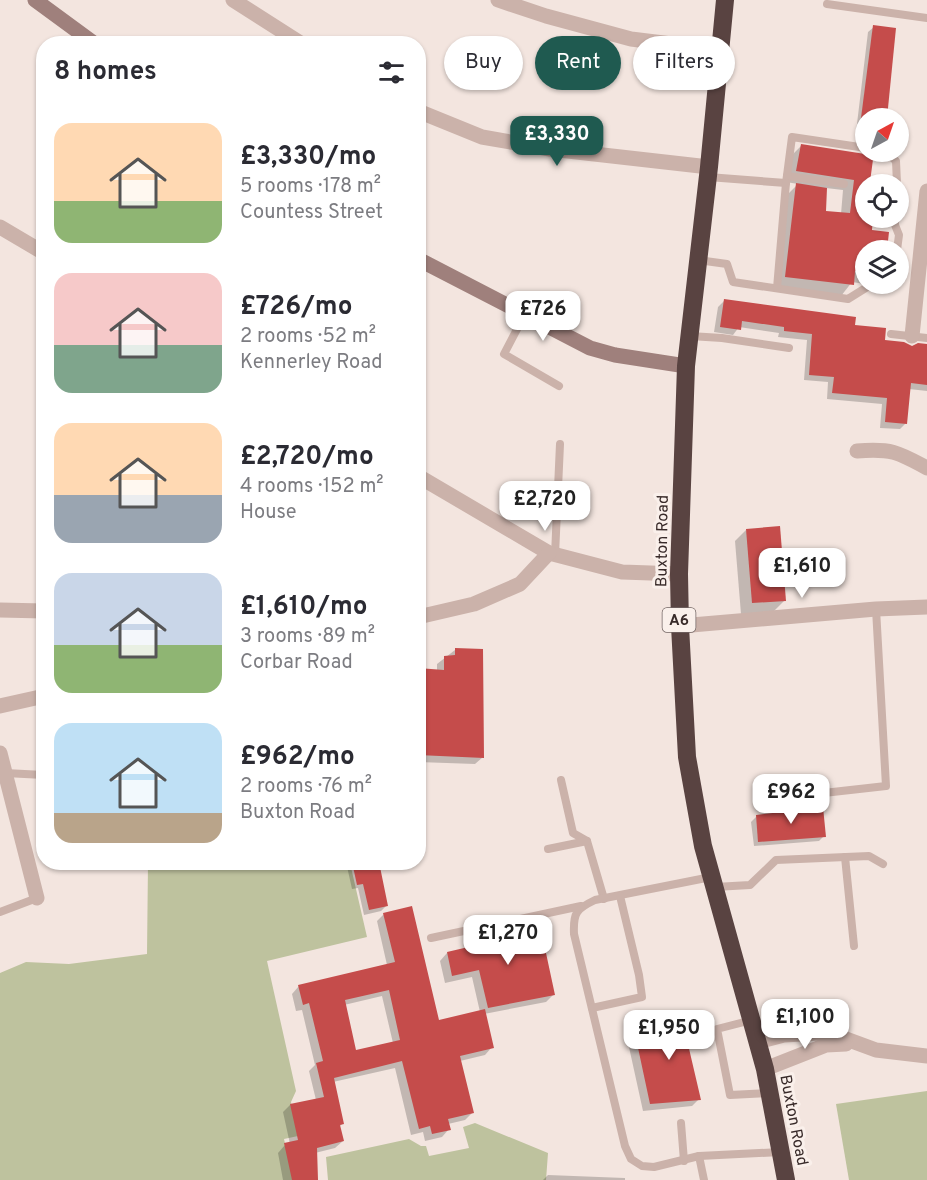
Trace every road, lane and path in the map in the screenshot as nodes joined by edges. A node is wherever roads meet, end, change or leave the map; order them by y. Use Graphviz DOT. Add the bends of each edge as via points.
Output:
graph roads {
  1 [pos="35,0"];
  2 [pos="232,0"];
  3 [pos="498,0"];
  4 [pos="724,0"];
  5 [pos="827,4"];
  6 [pos="927,18"];
  7 [pos="84,36"];
  8 [pos="289,36"];
  9 [pos="721,36"];
  10 [pos="633,39"];
  11 [pos="716,90"];
  12 [pos="426,114"];
  13 [pos="855,146"];
  14 [pos="708,172"];
  15 [pos="787,179"];
  16 [pos="843,184"];
  17 [pos="927,192"];
  18 [pos="0,227"];
  19 [pos="36,248"];
  20 [pos="698,260"];
  21 [pos="426,263"];
  22 [pos="777,288"];
  23 [pos="856,294"];
  24 [pos="921,306"];
  25 [pos="525,314"];
  26 [pos="891,334"];
  27 [pos="690,336"];
  28 [pos="919,337"];
  29 [pos="789,348"];
  30 [pos="686,366"];
  31 [pos="559,386"];
  32 [pos="560,444"];
  33 [pos="857,451"];
  34 [pos="927,468"];
  35 [pos="426,481"];
  36 [pos="552,554"];
  37 [pos="679,574"];
  38 [pos="927,607"];
  39 [pos="876,609"];
  40 [pos="0,610"];
  41 [pos="36,611"];
  42 [pos="426,615"];
  43 [pos="680,626"];
  44 [pos="36,698"];
  45 [pos="0,706"];
  46 [pos="0,753"];
  47 [pos="5,774"];
  48 [pos="36,775"];
  49 [pos="561,780"];
  50 [pos="788,797"];
  51 [pos="587,841"];
  52 [pos="548,849"];
  53 [pos="845,857"];
  54 [pos="883,864"];
  55 [pos="712,882"];
  56 [pos="620,896"];
  57 [pos="37,898"];
  58 [pos="604,898"];
  59 [pos="581,906"];
  60 [pos="0,912"];
  61 [pos="431,938"];
  62 [pos="854,946"];
  63 [pos="592,1008"];
  64 [pos="752,1020"];
  65 [pos="757,1042"];
  66 [pos="855,1044"];
  67 [pos="927,1056"];
  68 [pos="765,1069"];
  69 [pos="770,1092"];
  70 [pos="681,1124"];
  71 [pos="781,1152"];
  72 [pos="699,1156"];
  73 [pos="684,1161"];
  74 [pos="704,1180"];
  75 [pos="786,1180"];
  1 -- 7 [label="street"];
  2 -- 8 [label="street"];
  3 -- 10 [label="street"];
  4 -- 9 [label="highway, Buxton Road / A6"];
  5 -- 6 [label="lane"];
  11 -- 14 [label="highway, Buxton Road / A6"];
  12 -- 14 [label="street" via="482,137"];
  13 -- 15 [label="lane" via="792,137"];
  14 -- 15 [label="lane"];
  14 -- 20 [label="highway, Buxton Road / A6"];
  15 -- 16 [label="lane"];
  15 -- 22 [label="lane"];
  17 -- 24 [label="street"];
  18 -- 19 [label="street"];
  20 -- 22 [label="lane" via="726,264 733,282"];
  20 -- 27 [label="highway, Buxton Road / A6"];
  21 -- 25 [label="street"];
  22 -- 23 [label="lane" via="848,299"];
  24 -- 28 [label="street"];
  25 -- 30 [label="street" via="603,352"];
  25 -- 31 [label="lane" via="504,354"];
  26 -- 28 [label="lane"];
  27 -- 29 [label="lane"];
  27 -- 30 [label="highway, Buxton Road / A6"];
  30 -- 37 [label="highway, Buxton Road / A6"];
  32 -- 36 [label="lane"];
  33 -- 34 [label="street" via="882,449"];
  35 -- 36 [label="street"];
  36 -- 37 [label="street" via="622,572"];
  36 -- 42 [label="street" via="520,584 474,604"];
  37 -- 43 [label="highway, Buxton Road / A6"];
  38 -- 39 [label="street"];
  39 -- 43 [label="street"];
  39 -- 50 [label="lane" via="886,786"];
  40 -- 41 [label="street"];
  43 -- 55 [label="highway, Buxton Road / A6" via="687,758"];
  44 -- 45 [label="street"];
  46 -- 47 [label="street"];
  47 -- 48 [label="lane"];
  47 -- 57 [label="street"];
  49 -- 51 [label="lane" via="573,833"];
  51 -- 52 [label="lane"];
  51 -- 58 [label="lane"];
  53 -- 54 [label="lane" via="869,856"];
  53 -- 55 [label="lane" via="776,860 750,885"];
  53 -- 62 [label="lane"];
  55 -- 56 [label="lane"];
  55 -- 64 [label="highway, Buxton Road / A6"];
  56 -- 58 [label="lane"];
  56 -- 63 [label="lane" via="642,997"];
  57 -- 60 [label="lane"];
  58 -- 59 [label="lane"];
  59 -- 61 [label="lane"];
  59 -- 63 [label="lane" via="573,919 574,934"];
  63 -- 73 [label="lane" via="631,1159 654,1167"];
  64 -- 65 [label="highway, Buxton Road / A6"];
  64 -- 69 [label="lane" via="717,1029 730,1095"];
  65 -- 66 [label="street" via="784,1035 819,1033"];
  65 -- 68 [label="highway, Buxton Road / A6"];
  66 -- 67 [label="street"];
  66 -- 68 [label="street" via="826,1045"];
  68 -- 69 [label="highway, Buxton Road / A6"];
  69 -- 71 [label="highway, Buxton Road / A6"];
  70 -- 73 [label="lane"];
  71 -- 72 [label="lane"];
  71 -- 75 [label="highway, Buxton Road / A6"];
  72 -- 73 [label="lane"];
  72 -- 74 [label="lane"];
}
